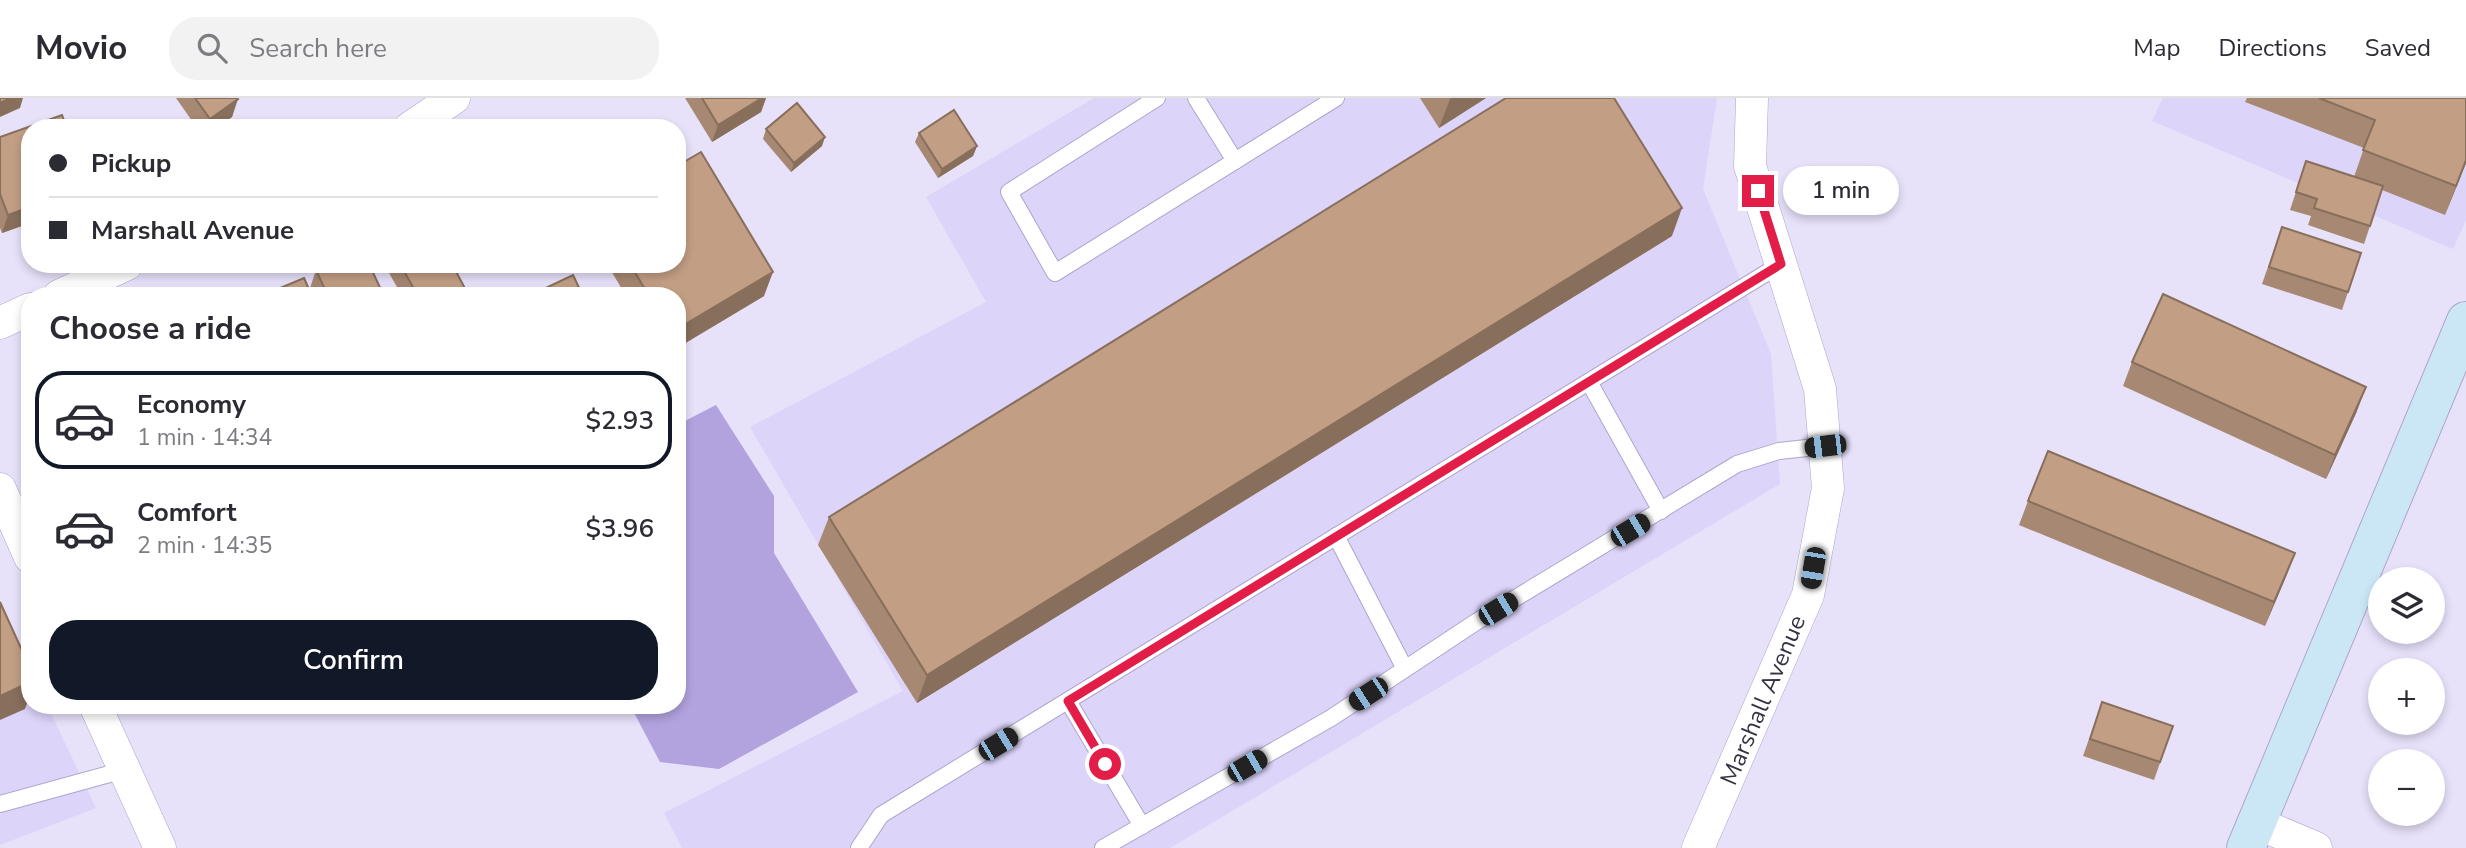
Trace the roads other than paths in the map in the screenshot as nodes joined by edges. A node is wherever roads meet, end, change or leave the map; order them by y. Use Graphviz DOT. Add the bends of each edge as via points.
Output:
graph roads {
  1 [pos="454,98"];
  2 [pos="1157,98"];
  3 [pos="1196,98"];
  4 [pos="1336,98"];
  5 [pos="1752,98"];
  6 [pos="423,119"];
  7 [pos="1235,161"];
  8 [pos="1781,264"];
  9 [pos="108,273"];
  10 [pos="78,287"];
  11 [pos="21,313"];
  12 [pos="2466,321"];
  13 [pos="0,323"];
  14 [pos="1589,382"];
  15 [pos="1825,446"];
  16 [pos="0,489"];
  17 [pos="1661,511"];
  18 [pos="1336,536"];
  19 [pos="21,537"];
  20 [pos="1405,669"];
  21 [pos="1068,701"];
  22 [pos="98,714"];
  23 [pos="124,770"];
  24 [pos="0,804"];
  25 [pos="1142,826"];
  26 [pos="2251,836"];
  27 [pos="160,848"];
  28 [pos="859,848"];
  29 [pos="1103,848"];
  30 [pos="1698,848"];
  31 [pos="2316,848"];
  1 -- 6 [label="street"];
  2 -- 7 [label="lane" via="1009,192 1055,273"];
  3 -- 7 [label="lane"];
  4 -- 7 [label="lane"];
  5 -- 8 [label="street, Marshall Avenue" via="1750,166"];
  8 -- 14 [label="lane"];
  8 -- 15 [label="street, Marshall Avenue" via="1820,389"];
  9 -- 10 [label="street"];
  11 -- 13 [label="street"];
  12 -- 26 [label="street"];
  14 -- 17 [label="lane"];
  14 -- 18 [label="lane"];
  15 -- 17 [label="lane" via="1779,451 1737,464"];
  15 -- 30 [label="street, Marshall Avenue" via="1828,488 1808,595"];
  16 -- 19 [label="street"];
  17 -- 20 [label="lane"];
  18 -- 20 [label="lane"];
  18 -- 21 [label="lane"];
  20 -- 25 [label="lane" via="1331,718"];
  21 -- 25 [label="lane"];
  21 -- 28 [label="lane" via="881,815"];
  22 -- 23 [label="street"];
  23 -- 24 [label="lane"];
  23 -- 27 [label="street"];
  25 -- 29 [label="lane"];
  26 -- 31 [label="street"];
}
